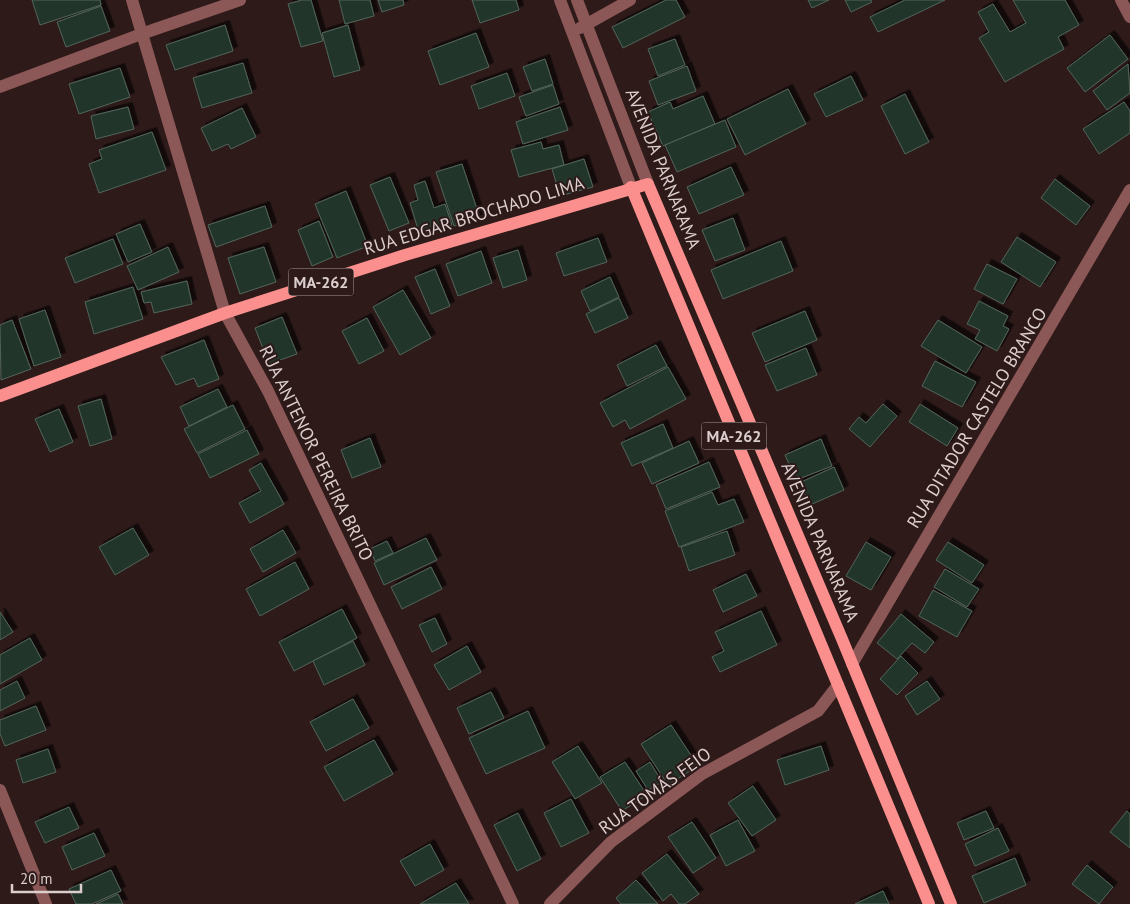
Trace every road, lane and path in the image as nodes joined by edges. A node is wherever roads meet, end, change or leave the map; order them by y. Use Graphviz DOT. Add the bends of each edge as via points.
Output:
graph roads {
  1 [pos="132,0"];
  2 [pos="240,0"];
  3 [pos="560,0"];
  4 [pos="577,0"];
  5 [pos="630,0"];
  6 [pos="1121,0"];
  7 [pos="1130,16"];
  8 [pos="587,26"];
  9 [pos="571,31"];
  10 [pos="144,33"];
  11 [pos="0,87"];
  12 [pos="648,184"];
  13 [pos="631,188"];
  14 [pos="1130,190"];
  15 [pos="225,313"];
  16 [pos="0,396"];
  17 [pos="842,639"];
  18 [pos="824,650"];
  19 [pos="852,664"];
  20 [pos="838,685"];
  21 [pos="0,790"];
  22 [pos="3,804"];
  23 [pos="46,904"];
  24 [pos="514,904"];
  25 [pos="550,904"];
  26 [pos="929,904"];
  27 [pos="951,904"];
  1 -- 10 [label="street, RUA ANTENOR PEREIRA BRITO"];
  2 -- 10 [label="street"];
  3 -- 9 [label="street, AVENIDA PARNARAMA / MA-262"];
  4 -- 8 [label="street, AVENIDA PARNARAMA / MA-262"];
  5 -- 8 [label="street"];
  6 -- 7 [label="street"];
  8 -- 9 [label="street"];
  8 -- 12 [label="street, AVENIDA PARNARAMA / MA-262"];
  9 -- 13 [label="street, AVENIDA PARNARAMA / MA-262"];
  10 -- 11 [label="street"];
  10 -- 15 [label="street, RUA ANTENOR PEREIRA BRITO"];
  12 -- 13 [label="main road, RUA EDGAR BROCHADO LIMA / MA-262"];
  12 -- 17 [label="main road, AVENIDA PARNARAMA / MA-262"];
  13 -- 15 [label="main road, RUA EDGAR BROCHADO LIMA / MA-262"];
  13 -- 18 [label="main road, AVENIDA PARNARAMA / MA-262"];
  14 -- 19 [label="street, RUA DITADOR CASTELO BRANCO"];
  15 -- 16 [label="main road, RUA EDGAR BROCHADO LIMA / MA-262"];
  15 -- 24 [label="street, RUA ANTENOR PEREIRA BRITO" via="268,391"];
  17 -- 18 [label="main road"];
  17 -- 19 [label="main road, AVENIDA PARNARAMA / MA-262"];
  18 -- 20 [label="main road, AVENIDA PARNARAMA / MA-262"];
  19 -- 27 [label="main road, AVENIDA PARNARAMA / MA-262"];
  20 -- 25 [label="street, RUA TOMÁS FEIO" via="818,712 702,774 611,842"];
  20 -- 26 [label="main road, AVENIDA PARNARAMA / MA-262"];
  21 -- 22 [label="street"];
  22 -- 23 [label="street"];
}
